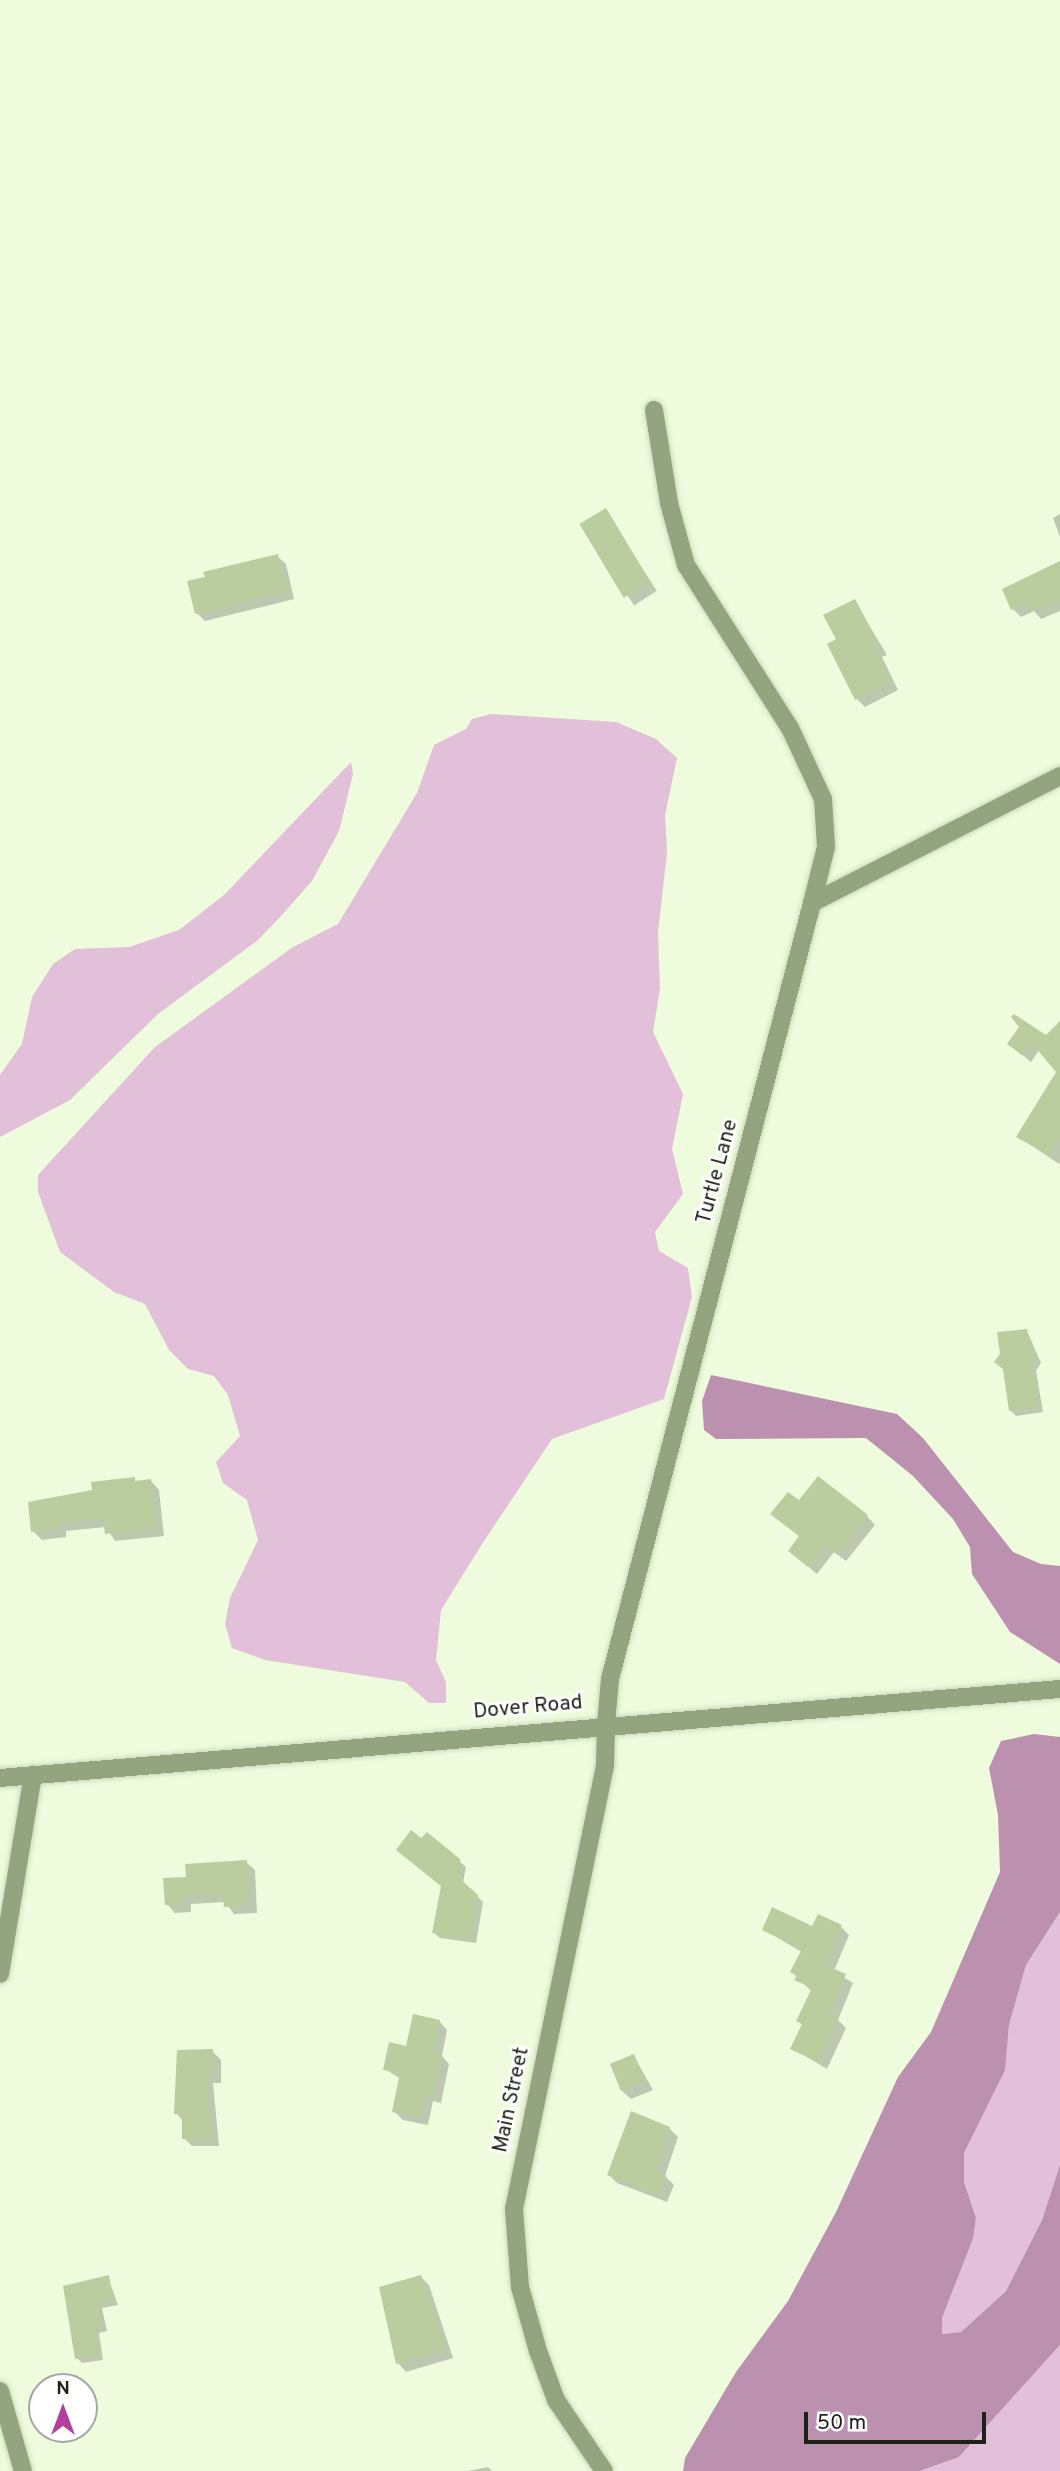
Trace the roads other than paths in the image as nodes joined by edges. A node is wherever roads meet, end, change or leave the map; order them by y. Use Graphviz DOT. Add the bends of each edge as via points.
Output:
graph roads {
  1 [pos="654,410"];
  2 [pos="1060,776"];
  3 [pos="812,903"];
  4 [pos="1060,1689"];
  5 [pos="606,1724"];
  6 [pos="33,1775"];
  7 [pos="0,1777"];
  8 [pos="0,1974"];
  9 [pos="0,2391"];
  10 [pos="23,2471"];
  11 [pos="604,2471"];
  1 -- 3 [label="street, Turtle Lane" via="669,503 685,565 790,728 823,799 826,847"];
  2 -- 3 [label="street"];
  3 -- 5 [label="street, Turtle Lane" via="613,1666"];
  4 -- 5 [label="street, Dover Road"];
  5 -- 6 [label="street, Dover Road"];
  5 -- 11 [label="street, Main Street" via="606,1765 580,1868 514,2209 520,2287 538,2351 556,2400"];
  6 -- 7 [label="street, Dover Road"];
  6 -- 8 [label="street"];
  9 -- 10 [label="street"];
}
